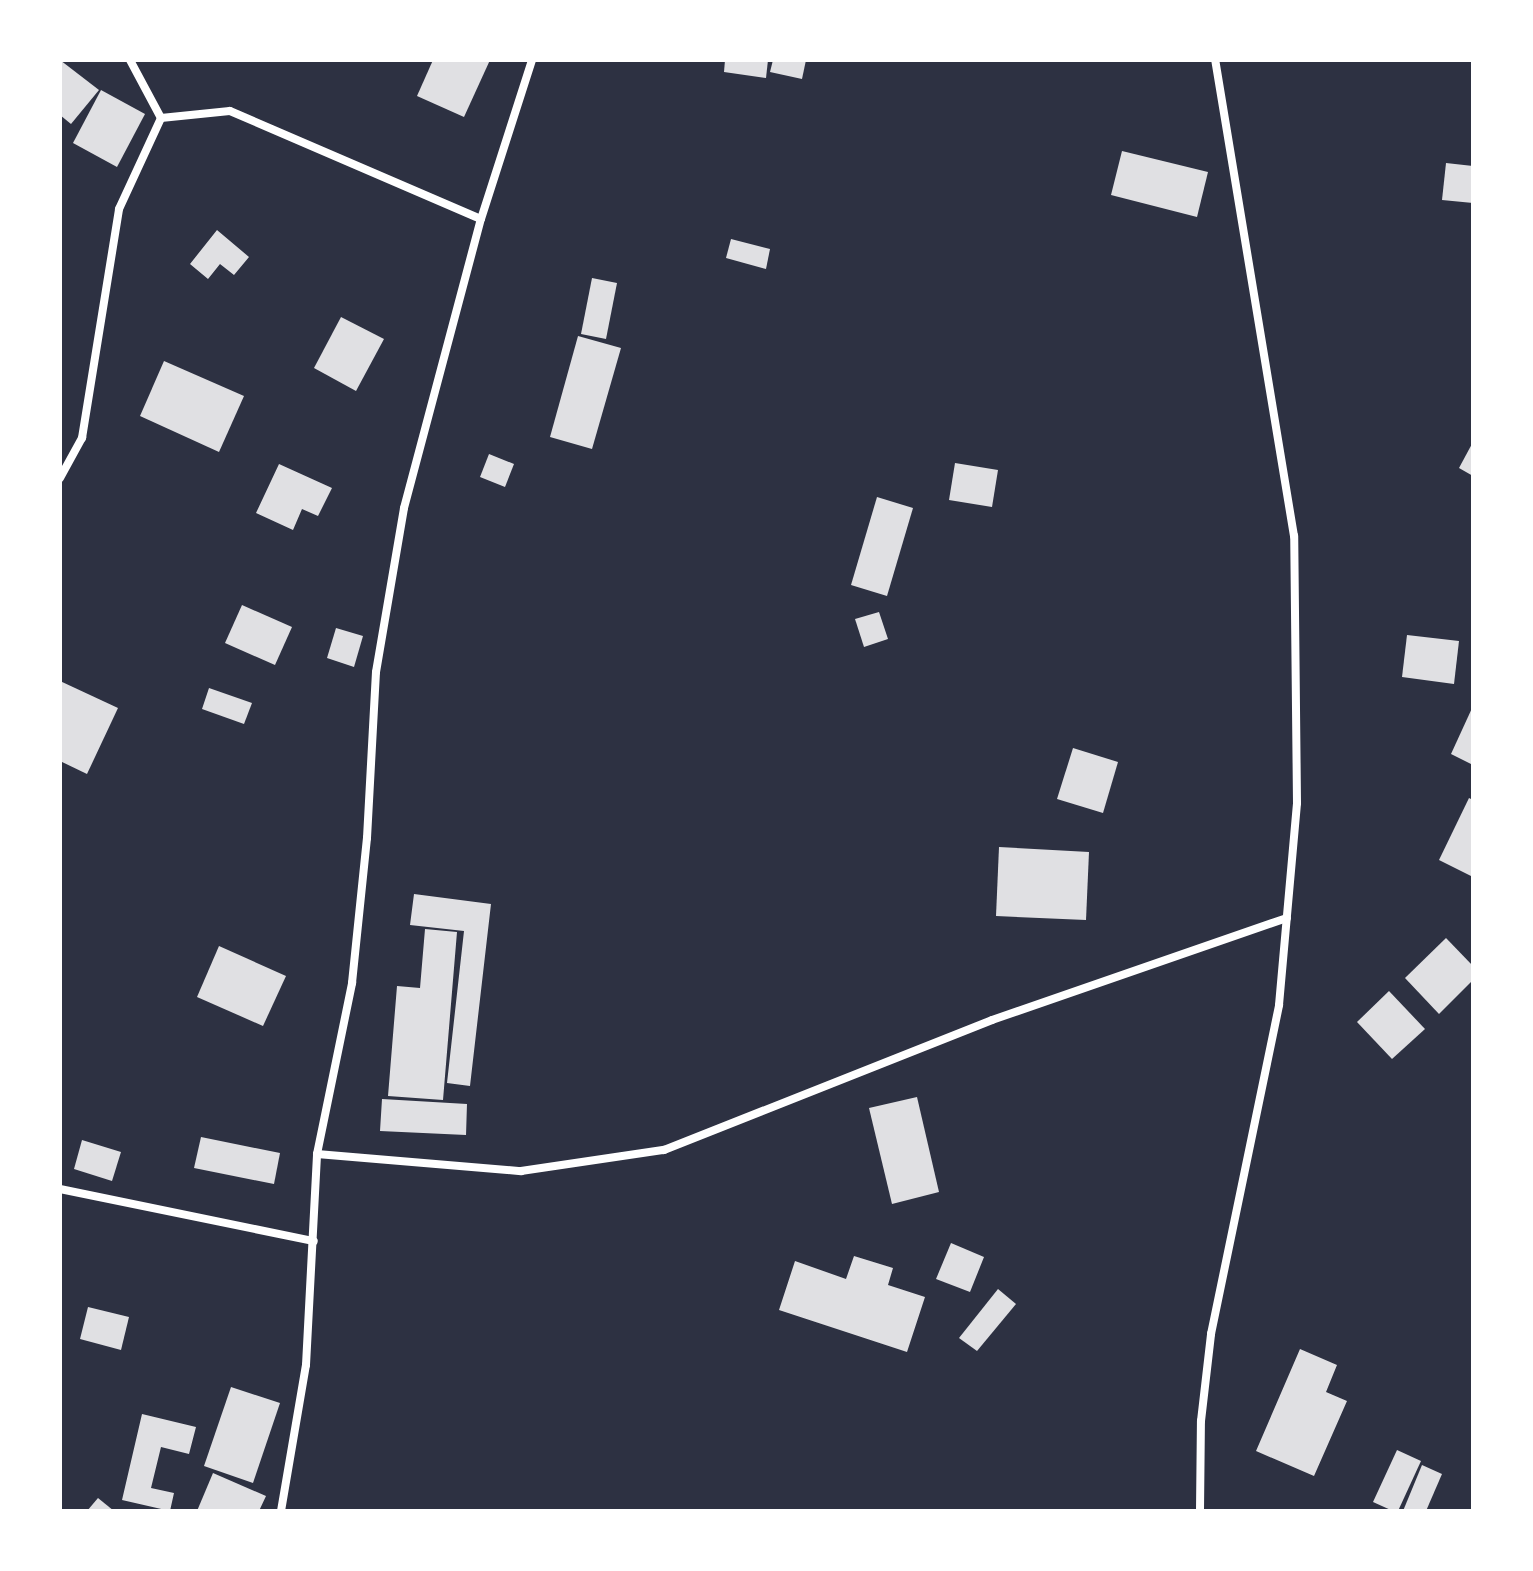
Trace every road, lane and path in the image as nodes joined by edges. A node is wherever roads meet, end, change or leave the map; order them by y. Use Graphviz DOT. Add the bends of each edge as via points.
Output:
graph roads {
  1 [pos="130,60"];
  2 [pos="532,60"];
  3 [pos="1215,60"];
  4 [pos="161,118"];
  5 [pos="481,219"];
  6 [pos="60,478"];
  7 [pos="1287,918"];
  8 [pos="317,1154"];
  9 [pos="60,1189"];
  10 [pos="314,1241"];
  11 [pos="281,1511"];
  12 [pos="1200,1511"];
  1 -- 4 [label="street"];
  2 -- 5 [label="street"];
  3 -- 7 [label="street" via="1294,536 1297,803"];
  4 -- 5 [label="street" via="230,111"];
  4 -- 6 [label="street" via="119,209 82,438"];
  5 -- 8 [label="street" via="404,508 376,672 352,983"];
  7 -- 8 [label="street" via="992,1020 664,1150 521,1171"];
  7 -- 12 [label="street" via="1279,1005 1211,1334 1201,1421"];
  8 -- 10 [label="street"];
  9 -- 10 [label="street"];
  10 -- 11 [label="street" via="306,1365"];
}
